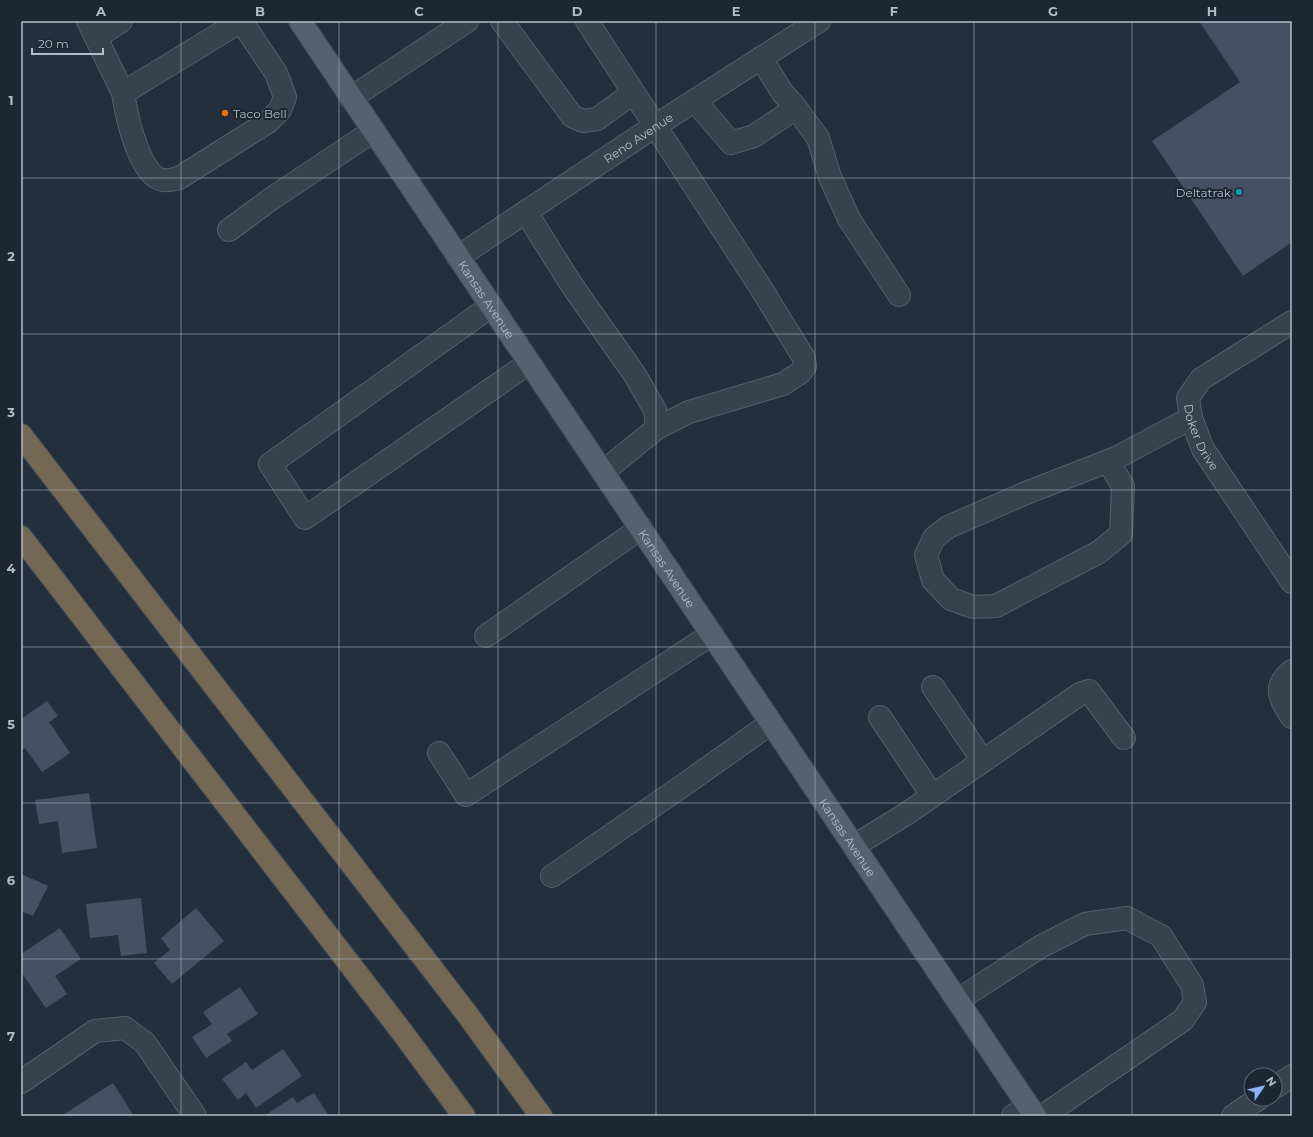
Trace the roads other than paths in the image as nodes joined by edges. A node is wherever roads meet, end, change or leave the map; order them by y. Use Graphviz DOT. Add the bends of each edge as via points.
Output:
graph roads {
  1 [pos="121,21"];
  2 [pos="241,21"];
  3 [pos="300,21"];
  4 [pos="467,21"];
  5 [pos="502,21"];
  6 [pos="587,21"];
  7 [pos="819,21"];
  8 [pos="216,28"];
  9 [pos="92,29"];
  10 [pos="761,58"];
  11 [pos="633,92"];
  12 [pos="123,93"];
  13 [pos="351,98"];
  14 [pos="695,100"];
  15 [pos="796,108"];
  16 [pos="655,126"];
  17 [pos="373,131"];
  18 [pos="526,212"];
  19 [pos="229,230"];
  20 [pos="458,257"];
  21 [pos="900,295"];
  22 [pos="491,306"];
  23 [pos="1292,322"];
  24 [pos="529,363"];
  25 [pos="1192,418"];
  26 [pos="657,428"];
  27 [pos="21,435"];
  28 [pos="1108,461"];
  29 [pos="603,472"];
  30 [pos="640,528"];
  31 [pos="21,537"];
  32 [pos="1292,582"];
  33 [pos="712,634"];
  34 [pos="486,636"];
  35 [pos="1292,671"];
  36 [pos="933,687"];
  37 [pos="880,717"];
  38 [pos="1292,717"];
  39 [pos="771,723"];
  40 [pos="1124,738"];
  41 [pos="439,753"];
  42 [pos="983,761"];
  43 [pos="932,795"];
  44 [pos="854,846"];
  45 [pos="552,876"];
  46 [pos="958,1000"];
  47 [pos="1292,1076"];
  48 [pos="21,1082"];
  49 [pos="1283,1082"];
  50 [pos="1246,1107"];
  51 [pos="1030,1113"];
  52 [pos="195,1116"];
  53 [pos="464,1116"];
  54 [pos="541,1116"];
  55 [pos="1233,1116"];
  1 -- 9 [label="street"];
  2 -- 8 [label="street"];
  2 -- 12 [label="street" via="276,73 285,97 283,104 268,122 179,178 163,180 151,175 142,160 132,132"];
  3 -- 13 [label="main road, Kansas Avenue"];
  4 -- 13 [label="street"];
  5 -- 11 [label="street" via="572,116 583,121 597,119"];
  6 -- 11 [label="street"];
  7 -- 10 [label="street, Reno Avenue"];
  8 -- 12 [label="street"];
  9 -- 12 [label="street"];
  10 -- 14 [label="street, Reno Avenue"];
  10 -- 15 [label="street" via="782,92"];
  11 -- 16 [label="street"];
  13 -- 17 [label="main road, Kansas Avenue"];
  14 -- 15 [label="street" via="731,143 754,136"];
  14 -- 16 [label="street, Reno Avenue"];
  15 -- 21 [label="street" via="818,138 830,177 849,219"];
  16 -- 18 [label="street, Reno Avenue"];
  16 -- 26 [label="street" via="788,331 804,358 805,366 800,373 783,384 689,412"];
  17 -- 19 [label="street"];
  17 -- 20 [label="main road, Kansas Avenue"];
  18 -- 20 [label="street, Reno Avenue"];
  18 -- 26 [label="street" via="571,284 635,375 655,410"];
  20 -- 22 [label="main road, Kansas Avenue"];
  22 -- 24 [label="main road, Kansas Avenue"];
  22 -- 24 [label="street" via="270,464 305,518"];
  23 -- 25 [label="street, Doker Drive" via="1201,379 1188,398"];
  24 -- 29 [label="main road, Kansas Avenue"];
  25 -- 28 [label="street"];
  25 -- 32 [label="street, Doker Drive" via="1203,449"];
  26 -- 29 [label="street"];
  27 -- 54 [label="highway" via="467,1014"];
  28 -- 28 [label="street" via="948,527 934,538 926,555 933,580 951,599 973,607 996,606 1099,552 1121,534 1123,486"];
  29 -- 30 [label="main road, Kansas Avenue"];
  30 -- 33 [label="main road, Kansas Avenue"];
  30 -- 34 [label="street"];
  31 -- 53 [label="highway"];
  33 -- 39 [label="main road, Kansas Avenue"];
  33 -- 41 [label="street" via="466,795"];
  35 -- 38 [label="street" via="1285,676 1279,690 1282,703"];
  36 -- 42 [label="street"];
  37 -- 43 [label="street"];
  39 -- 44 [label="main road, Kansas Avenue"];
  39 -- 45 [label="street"];
  40 -- 42 [label="street" via="1089,690"];
  42 -- 43 [label="street"];
  43 -- 44 [label="street"];
  44 -- 46 [label="main road, Kansas Avenue"];
  46 -- 51 [label="main road, Kansas Avenue"];
  46 -- 51 [label="street" via="1040,947 1085,924 1127,918 1161,936 1192,985 1195,1002 1184,1020"];
  47 -- 49 [label="street"];
  48 -- 52 [label="street" via="95,1031 125,1028 145,1043"];
  50 -- 55 [label="street"];
}
